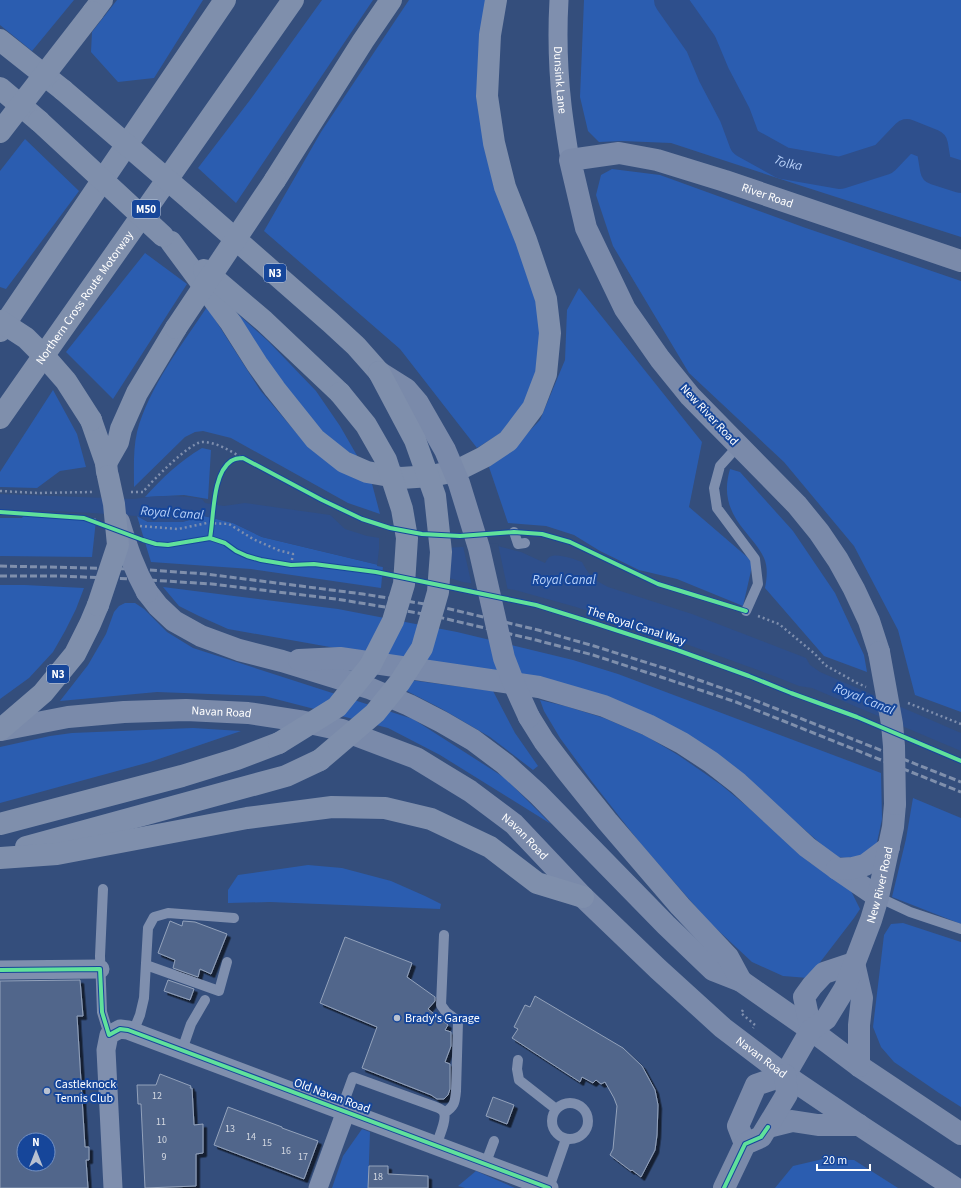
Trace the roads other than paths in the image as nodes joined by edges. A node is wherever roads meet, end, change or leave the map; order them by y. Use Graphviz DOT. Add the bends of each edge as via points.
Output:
graph roads {
  1 [pos="225,0"];
  2 [pos="293,0"];
  3 [pos="391,0"];
  4 [pos="496,0"];
  5 [pos="559,0"];
  6 [pos="98,6"];
  7 [pos="0,40"];
  8 [pos="0,88"];
  9 [pos="0,132"];
  10 [pos="570,160"];
  11 [pos="167,239"];
  12 [pos="961,262"];
  13 [pos="0,320"];
  14 [pos="0,332"];
  15 [pos="379,372"];
  16 [pos="0,418"];
  17 [pos="738,446"];
  18 [pos="108,496"];
  19 [pos="514,532"];
  20 [pos="525,543"];
  21 [pos="746,611"];
  22 [pos="282,661"];
  23 [pos="0,730"];
  24 [pos="0,824"];
  25 [pos="889,847"];
  26 [pos="0,854"];
  27 [pos="0,858"];
  28 [pos="837,869"];
  29 [pos="103,889"];
  30 [pos="583,897"];
  31 [pos="878,897"];
  32 [pos="234,918"];
  33 [pos="961,929"];
  34 [pos="444,935"];
  35 [pos="227,962"];
  36 [pos="854,963"];
  37 [pos="146,965"];
  38 [pos="100,969"];
  39 [pos="0,970"];
  40 [pos="740,981"];
  41 [pos="205,1000"];
  42 [pos="811,1030"];
  43 [pos="133,1032"];
  44 [pos="109,1035"];
  45 [pos="182,1050"];
  46 [pos="518,1060"];
  47 [pos="859,1066"];
  48 [pos="785,1075"];
  49 [pos="556,1109"];
  50 [pos="346,1111"];
  51 [pos="444,1113"];
  52 [pos="859,1125"];
  53 [pos="768,1127"];
  54 [pos="961,1134"];
  55 [pos="566,1139"];
  56 [pos="494,1141"];
  57 [pos="745,1144"];
  58 [pos="436,1146"];
  59 [pos="485,1165"];
  60 [pos="113,1188"];
  61 [pos="318,1188"];
  62 [pos="549,1188"];
  63 [pos="724,1188"];
  64 [pos="955,1188"];
  1 -- 14 [label="highway"];
  2 -- 16 [label="highway, Northern Cross Route Motorway / M50"];
  3 -- 18 [label="highway, bridge" via="176,328 137,393 121,429"];
  4 -- 11 [label="highway" via="490,35 487,96 494,143 505,188 546,299 550,334 546,374 534,408 508,440 484,457 456,471 431,476 401,478 368,472 344,462 315,439 275,390 231,323"];
  5 -- 10 [label="street, Dunsink Lane" via="559,69"];
  6 -- 9 [label="highway, bridge"];
  7 -- 15 [label="highway, N3, bridge" via="63,90 192,201 356,346"];
  8 -- 11 [label="highway, bridge"];
  10 -- 12 [label="main road, River Road" via="619,153 657,160"];
  10 -- 17 [label="main road, New River Road" via="586,228 625,309 690,396"];
  11 -- 24 [label="highway, bridge" via="264,322 340,393 366,425 386,460 402,509 407,538 404,584 393,621 370,666 337,707 280,742 182,776"];
  13 -- 18 [label="highway, N3, bridge" via="26,338 45,357 66,381 91,420"];
  15 -- 26 [label="highway, bridge" via="415,440 435,496 441,552 438,592 422,648 375,714 320,760 286,776"];
  15 -- 40 [label="main road, bridge" via="406,389 418,403 445,450 468,508 504,658 529,717 544,741 607,821 680,906 728,956"];
  17 -- 21 [label="lane" via="720,466 714,488 717,508 755,559 758,584"];
  17 -- 25 [label="main road, New River Road, bridge" via="797,505 819,532 838,560 869,620 879,652 892,724 895,804"];
  18 -- 22 [label="main road, bridge" via="134,568 158,606 174,620 201,636 239,650"];
  18 -- 23 [label="highway, N3, bridge" via="118,545 90,624 75,654 43,693"];
  19 -- 20 [label="lane" via="518,544"];
  22 -- 28 [label="main road" via="340,658 539,687 604,706 648,725 711,762 738,783 807,847"];
  22 -- 40 [label="main road" via="334,676 409,705 473,740 538,794 713,970"];
  23 -- 30 [label="main road, Navan Road" via="68,717 186,710 248,713 342,730 416,758 470,791 514,824"];
  25 -- 28 [label="main road" via="865,865"];
  25 -- 31 [label="main road, New River Road"];
  27 -- 30 [label="highway" via="57,854 247,818 332,807 385,808 431,819 490,847 537,883"];
  28 -- 31 [label="main road"];
  29 -- 38 [label="lane"];
  30 -- 48 [label="main road, Navan Road" via="723,1028"];
  31 -- 33 [label="lane" via="910,912"];
  31 -- 36 [label="main road, New River Road"];
  32 -- 37 [label="lane" via="168,913 154,917 148,928"];
  34 -- 51 [label="lane" via="441,1005 458,1021 455,1103"];
  35 -- 37 [label="lane" via="219,990"];
  36 -- 42 [label="main road, New River Road" via="845,988 826,1019"];
  36 -- 42 [label="main road" via="824,973 804,997"];
  36 -- 47 [label="main road" via="862,998"];
  37 -- 43 [label="lane" via="142,1008"];
  38 -- 39 [label="street"];
  38 -- 44 [label="lane" via="102,1012"];
  40 -- 42 [label="main road"];
  41 -- 45 [label="lane" via="191,1024"];
  42 -- 47 [label="main road"];
  42 -- 48 [label="main road"];
  43 -- 44 [label="street, Old Navan Road" via="120,1029"];
  43 -- 45 [label="street, Old Navan Road"];
  44 -- 60 [label="street" via="106,1050"];
  45 -- 50 [label="street, Old Navan Road"];
  46 -- 49 [label="lane" via="520,1080"];
  47 -- 54 [label="main road"];
  48 -- 52 [label="main road, Navan Road"];
  48 -- 53 [label="main road" via="787,1094"];
  48 -- 57 [label="main road" via="756,1085 738,1126"];
  49 -- 55 [label="lane" via="551,1121 552,1127 560,1137"];
  49 -- 55 [label="lane" via="566,1103 572,1103 583,1108 588,1118 586,1130 582,1135 572,1140"];
  50 -- 51 [label="lane" via="345,1099 353,1077 436,1107"];
  50 -- 58 [label="street, Old Navan Road"];
  50 -- 61 [label="street"];
  51 -- 58 [label="lane" via="445,1118"];
  52 -- 53 [label="main road" via="792,1121"];
  52 -- 64 [label="main road, Navan Road"];
  53 -- 57 [label="main road" via="761,1137"];
  55 -- 62 [label="lane"];
  56 -- 59 [label="lane"];
  57 -- 63 [label="main road"];
  58 -- 59 [label="street, Old Navan Road"];
  59 -- 62 [label="street, Old Navan Road"];
}
